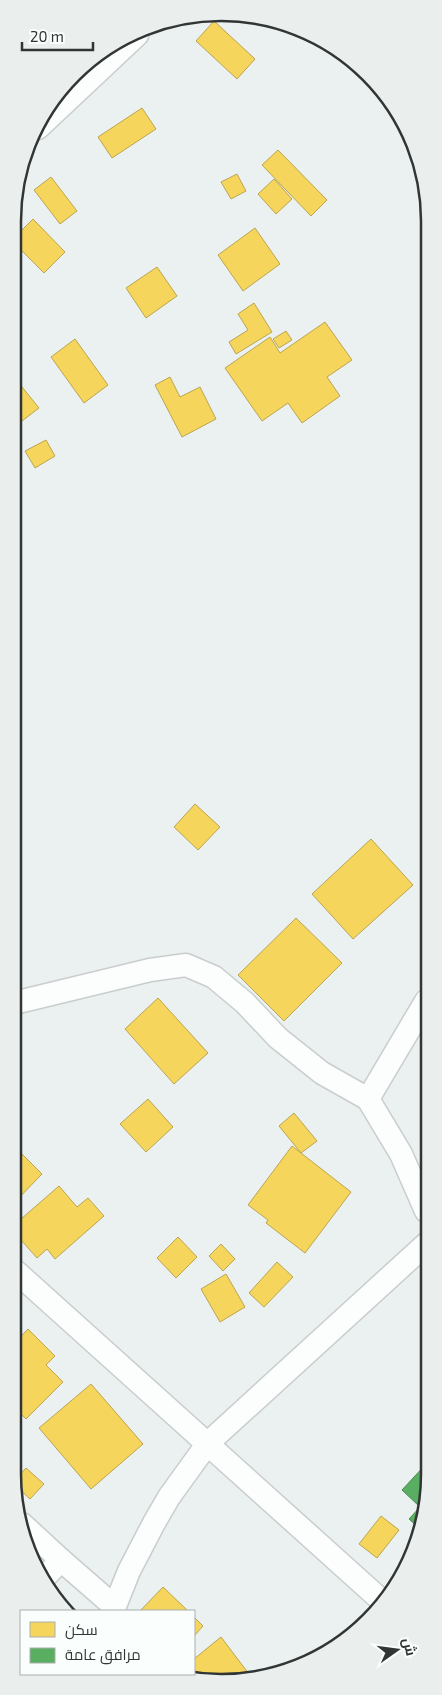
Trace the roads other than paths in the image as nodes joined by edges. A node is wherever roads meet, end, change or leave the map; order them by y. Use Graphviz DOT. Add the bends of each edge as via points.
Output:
graph roads {
  1 [pos="124,47"];
  2 [pos="52,115"];
  3 [pos="21,1001"];
  4 [pos="421,1010"];
  5 [pos="368,1100"];
  6 [pos="421,1200"];
  7 [pos="421,1249"];
  8 [pos="21,1276"];
  9 [pos="208,1443"];
  10 [pos="30,1531"];
  11 [pos="61,1560"];
  12 [pos="48,1574"];
  13 [pos="378,1597"];
  14 [pos="114,1609"];
  1 -- 2 [label="street"];
  3 -- 5 [label="street" via="150,970 186,965 214,976 278,1038 322,1073"];
  4 -- 5 [label="street"];
  5 -- 6 [label="street" via="401,1154"];
  7 -- 9 [label="street"];
  8 -- 9 [label="street"];
  9 -- 13 [label="street"];
  9 -- 14 [label="street" via="154,1523 128,1571"];
  10 -- 11 [label="street"];
  11 -- 12 [label="street"];
  11 -- 14 [label="street"];
}
